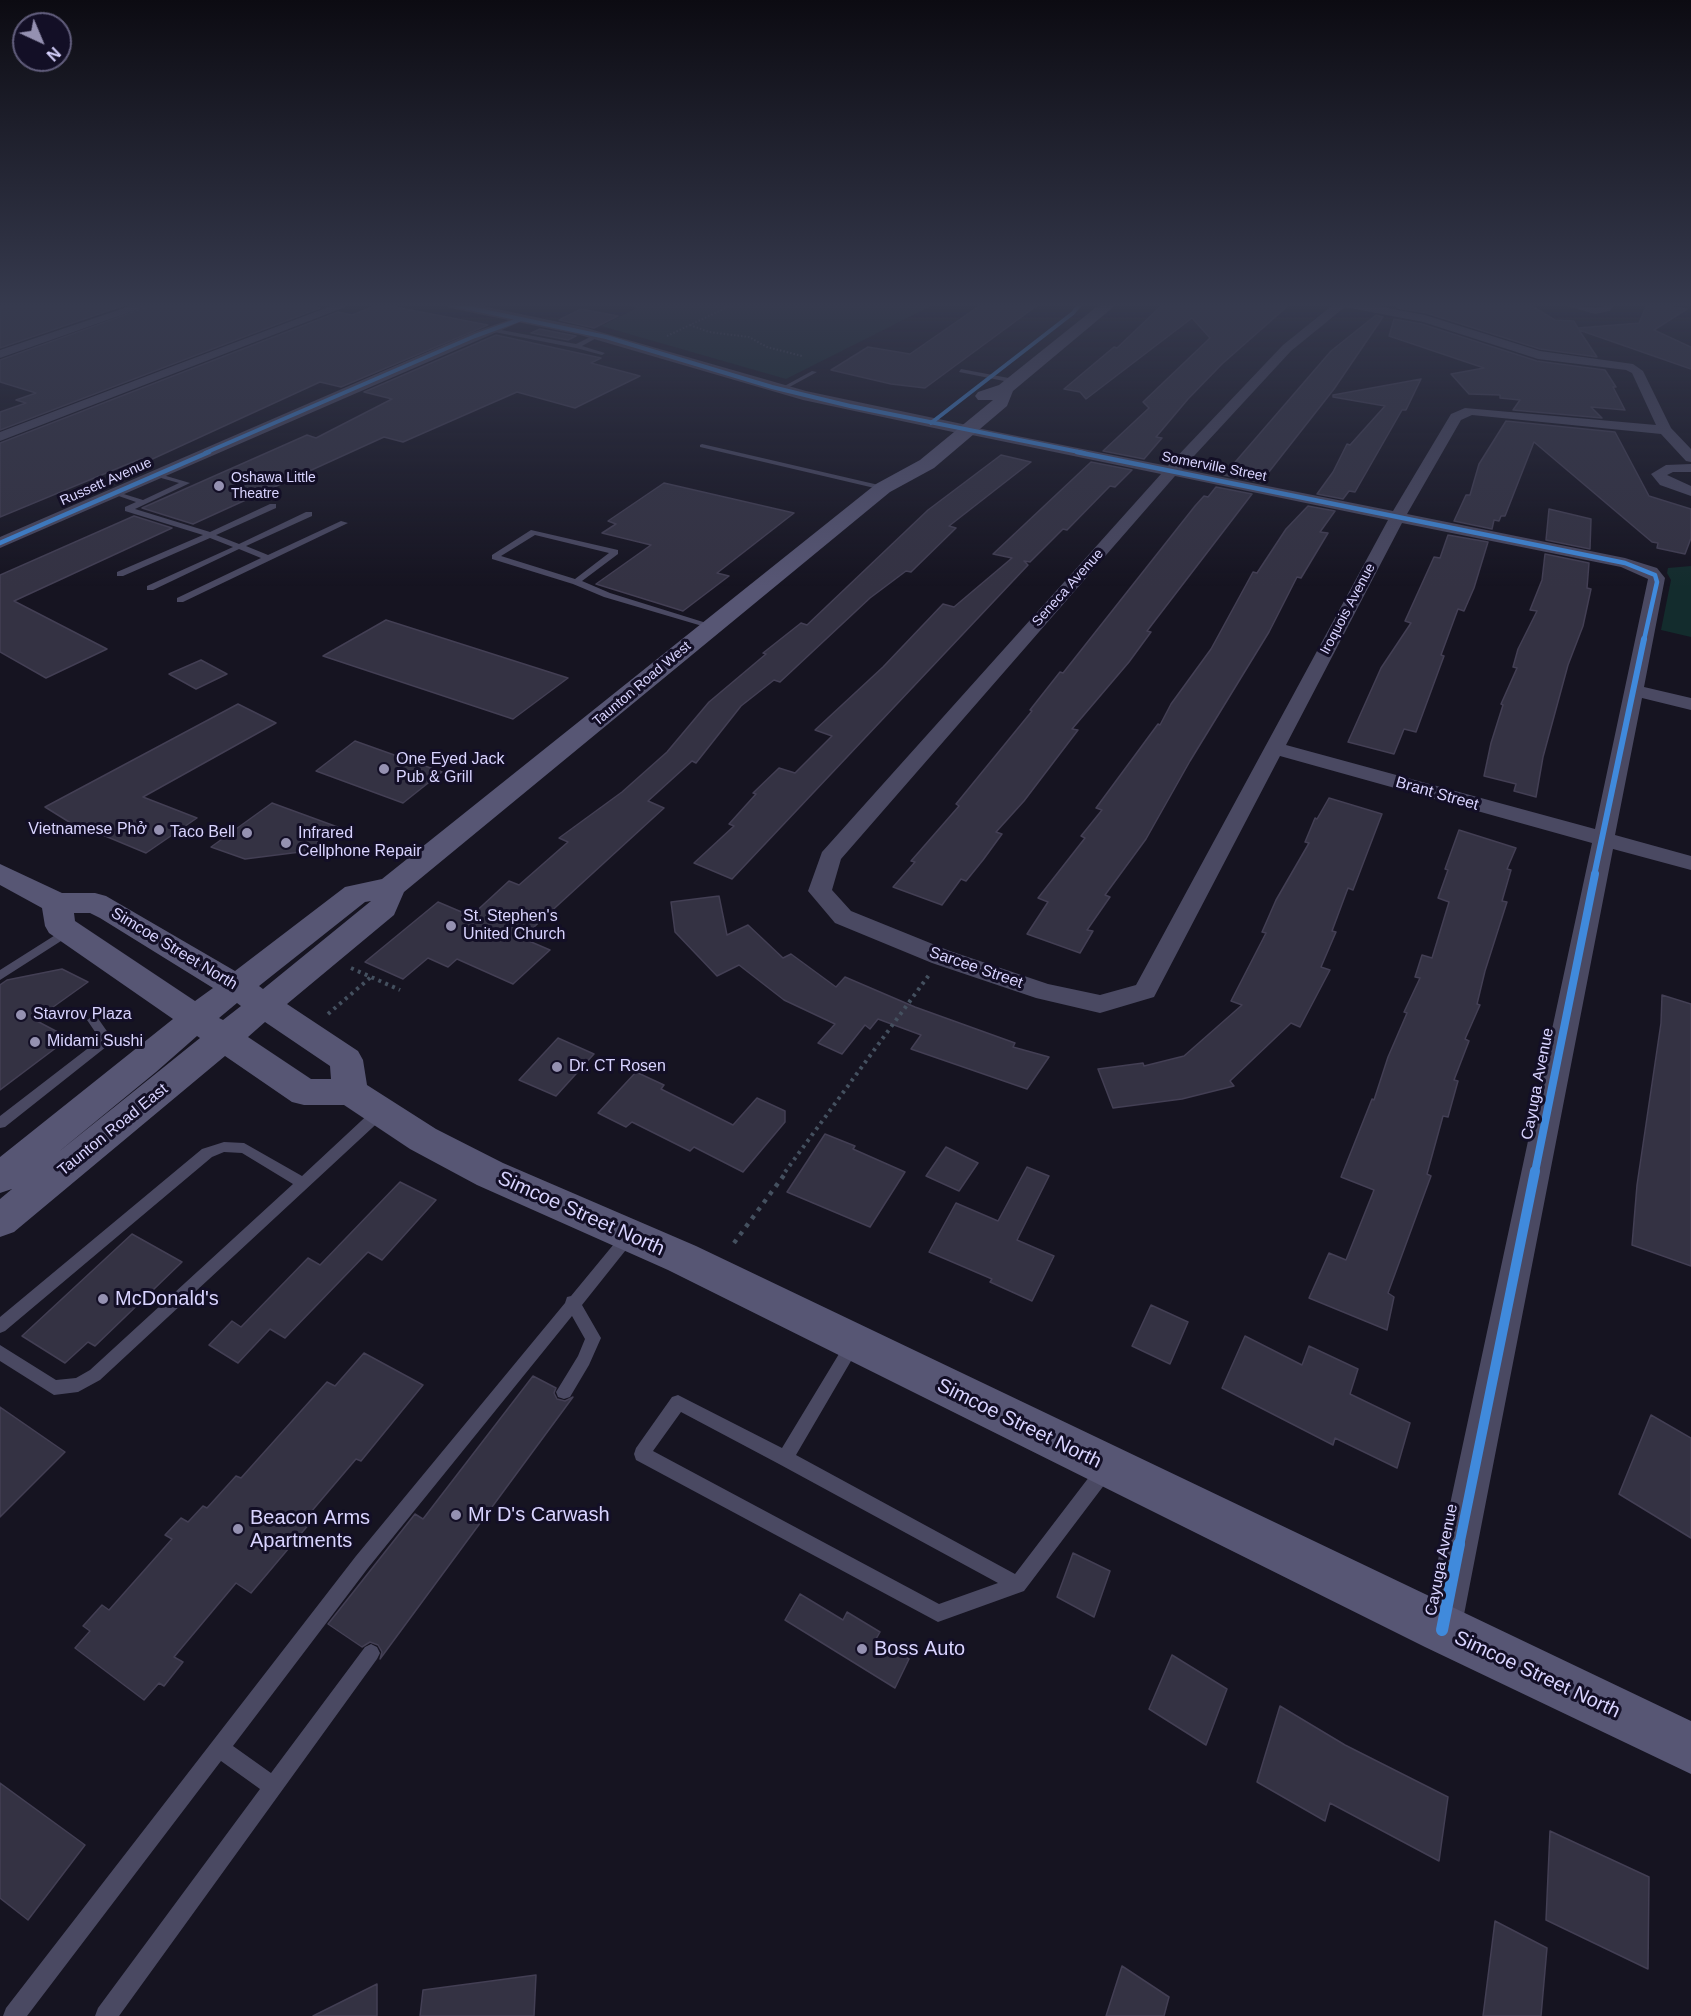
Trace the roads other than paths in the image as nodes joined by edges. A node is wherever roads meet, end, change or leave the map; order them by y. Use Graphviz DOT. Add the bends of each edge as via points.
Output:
graph roads {
  1 [pos="102,398"];
  2 [pos="334,398"];
  3 [pos="822,398"];
  4 [pos="980,398"];
  5 [pos="1003,398"];
  6 [pos="1240,398"];
  7 [pos="1650,398"];
  8 [pos="946,426"];
  9 [pos="967,430"];
  10 [pos="1665,430"];
  11 [pos="0,437"];
  12 [pos="702,446"];
  13 [pos="1691,458"];
  14 [pos="1691,468"];
  15 [pos="1171,472"];
  16 [pos="156,475"];
  17 [pos="888,485"];
  18 [pos="1691,491"];
  19 [pos="114,493"];
  20 [pos="143,502"];
  21 [pos="273,506"];
  22 [pos="309,514"];
  23 [pos="1397,518"];
  24 [pos="344,523"];
  25 [pos="210,535"];
  26 [pos="0,543"];
  27 [pos="239,547"];
  28 [pos="268,558"];
  29 [pos="1625,563"];
  30 [pos="120,574"];
  31 [pos="576,582"];
  32 [pos="150,588"];
  33 [pos="180,600"];
  34 [pos="712,626"];
  35 [pos="1632,690"];
  36 [pos="1691,704"];
  37 [pos="1274,748"];
  38 [pos="1602,839"];
  39 [pos="1691,863"];
  40 [pos="0,873"];
  41 [pos="391,887"];
  42 [pos="820,891"];
  43 [pos="62,917"];
  44 [pos="0,976"];
  45 [pos="238,988"];
  46 [pos="1145,991"];
  47 [pos="265,1006"];
  48 [pos="196,1018"];
  49 [pos="93,1020"];
  50 [pos="226,1038"];
  51 [pos="366,1102"];
  52 [pos="0,1123"];
  53 [pos="2,1173"];
  54 [pos="302,1183"];
  55 [pos="0,1221"];
  56 [pos="629,1235"];
  57 [pos="572,1302"];
  58 [pos="0,1326"];
  59 [pos="854,1343"];
  60 [pos="0,1352"];
  61 [pos="564,1392"];
  62 [pos="786,1458"];
  63 [pos="1107,1467"];
  64 [pos="1018,1585"];
  65 [pos="1442,1630"];
  66 [pos="371,1653"];
  67 [pos="219,1748"];
  68 [pos="1691,1748"];
  69 [pos="273,1786"];
  70 [pos="14,2016"];
  71 [pos="106,2016"];
  1 -- 11 [label="street"];
  2 -- 16 [label="street, Russett Avenue"];
  3 -- 8 [label="street, Somerville Street"];
  4 -- 8 [label="main road, Taunton Road West"];
  5 -- 9 [label="main road, Taunton Road West"];
  6 -- 15 [label="street, Seneca Avenue"];
  7 -- 10 [label="street"];
  8 -- 9 [label="street, Somerville Street"];
  8 -- 17 [label="main road, Taunton Road West" via="902,460"];
  9 -- 15 [label="street, Somerville Street"];
  9 -- 17 [label="main road, Taunton Road West" via="927,464"];
  10 -- 13 [label="street"];
  10 -- 23 [label="street, Iroquois Avenue" via="1461,413"];
  12 -- 17 [label="lane"];
  14 -- 18 [label="street" via="1671,468 1658,474 1665,482"];
  15 -- 23 [label="street, Somerville Street"];
  15 -- 42 [label="street, Seneca Avenue" via="830,857"];
  16 -- 19 [label="street, Russett Avenue"];
  16 -- 20 [label="lane" via="186,483"];
  17 -- 34 [label="main road, Taunton Road West"];
  19 -- 20 [label="lane"];
  19 -- 26 [label="street, Russett Avenue"];
  20 -- 25 [label="lane" via="128,509"];
  21 -- 25 [label="lane"];
  22 -- 27 [label="lane"];
  23 -- 29 [label="street, Somerville Street"];
  23 -- 37 [label="street, Iroquois Avenue"];
  24 -- 28 [label="lane"];
  25 -- 27 [label="lane"];
  25 -- 30 [label="lane"];
  27 -- 28 [label="lane"];
  27 -- 32 [label="lane"];
  28 -- 33 [label="lane"];
  29 -- 35 [label="street, Cayuga Avenue" via="1651,572 1657,582"];
  31 -- 31 [label="lane" via="615,552 534,532 495,557"];
  31 -- 34 [label="lane"];
  34 -- 41 [label="main road, Taunton Road West"];
  35 -- 36 [label="street"];
  35 -- 38 [label="street, Cayuga Avenue"];
  37 -- 38 [label="street, Brant Street"];
  37 -- 46 [label="street, Iroquois Avenue"];
  38 -- 39 [label="street, Brant Street"];
  38 -- 65 [label="street, Cayuga Avenue"];
  40 -- 43 [label="main road, Simcoe Street North"];
  41 -- 45 [label="main road, Taunton Road West" via="356,894"];
  41 -- 47 [label="main road, Taunton Road West" via="383,908"];
  42 -- 46 [label="street, Sarcee Street" via="843,917 941,957 1045,992 1100,1004"];
  43 -- 44 [label="lane"];
  43 -- 45 [label="main road, Simcoe Street North" via="96,903"];
  43 -- 48 [label="main road, Simcoe Street North"];
  45 -- 47 [label="main road, Simcoe Street North"];
  45 -- 48 [label="main road, Taunton Road East"];
  47 -- 50 [label="main road, Taunton Road East"];
  47 -- 51 [label="main road, Simcoe Street North" via="346,1060"];
  48 -- 50 [label="main road, Simcoe Street North"];
  48 -- 53 [label="main road, Taunton Road East"];
  49 -- 52 [label="lane" via="107,1040"];
  50 -- 51 [label="main road, Simcoe Street North" via="304,1092"];
  50 -- 55 [label="main road, Taunton Road East"];
  51 -- 54 [label="lane"];
  51 -- 56 [label="main road, Simcoe Street North" via="490,1173"];
  54 -- 58 [label="lane" via="244,1148 224,1147 207,1153"];
  54 -- 60 [label="lane" via="95,1375 78,1385 54,1388"];
  56 -- 57 [label="lane"];
  56 -- 59 [label="main road, Simcoe Street North"];
  57 -- 61 [label="lane" via="592,1338 584,1360"];
  57 -- 67 [label="lane" via="362,1562"];
  59 -- 62 [label="lane"];
  59 -- 63 [label="main road, Simcoe Street North"];
  62 -- 64 [label="lane"];
  62 -- 64 [label="lane" via="678,1401 642,1454 938,1613"];
  63 -- 64 [label="lane"];
  63 -- 65 [label="main road, Simcoe Street North"];
  65 -- 68 [label="main road, Simcoe Street North"];
  66 -- 69 [label="lane"];
  67 -- 69 [label="lane"];
  67 -- 70 [label="lane"];
  69 -- 71 [label="lane"];
}
